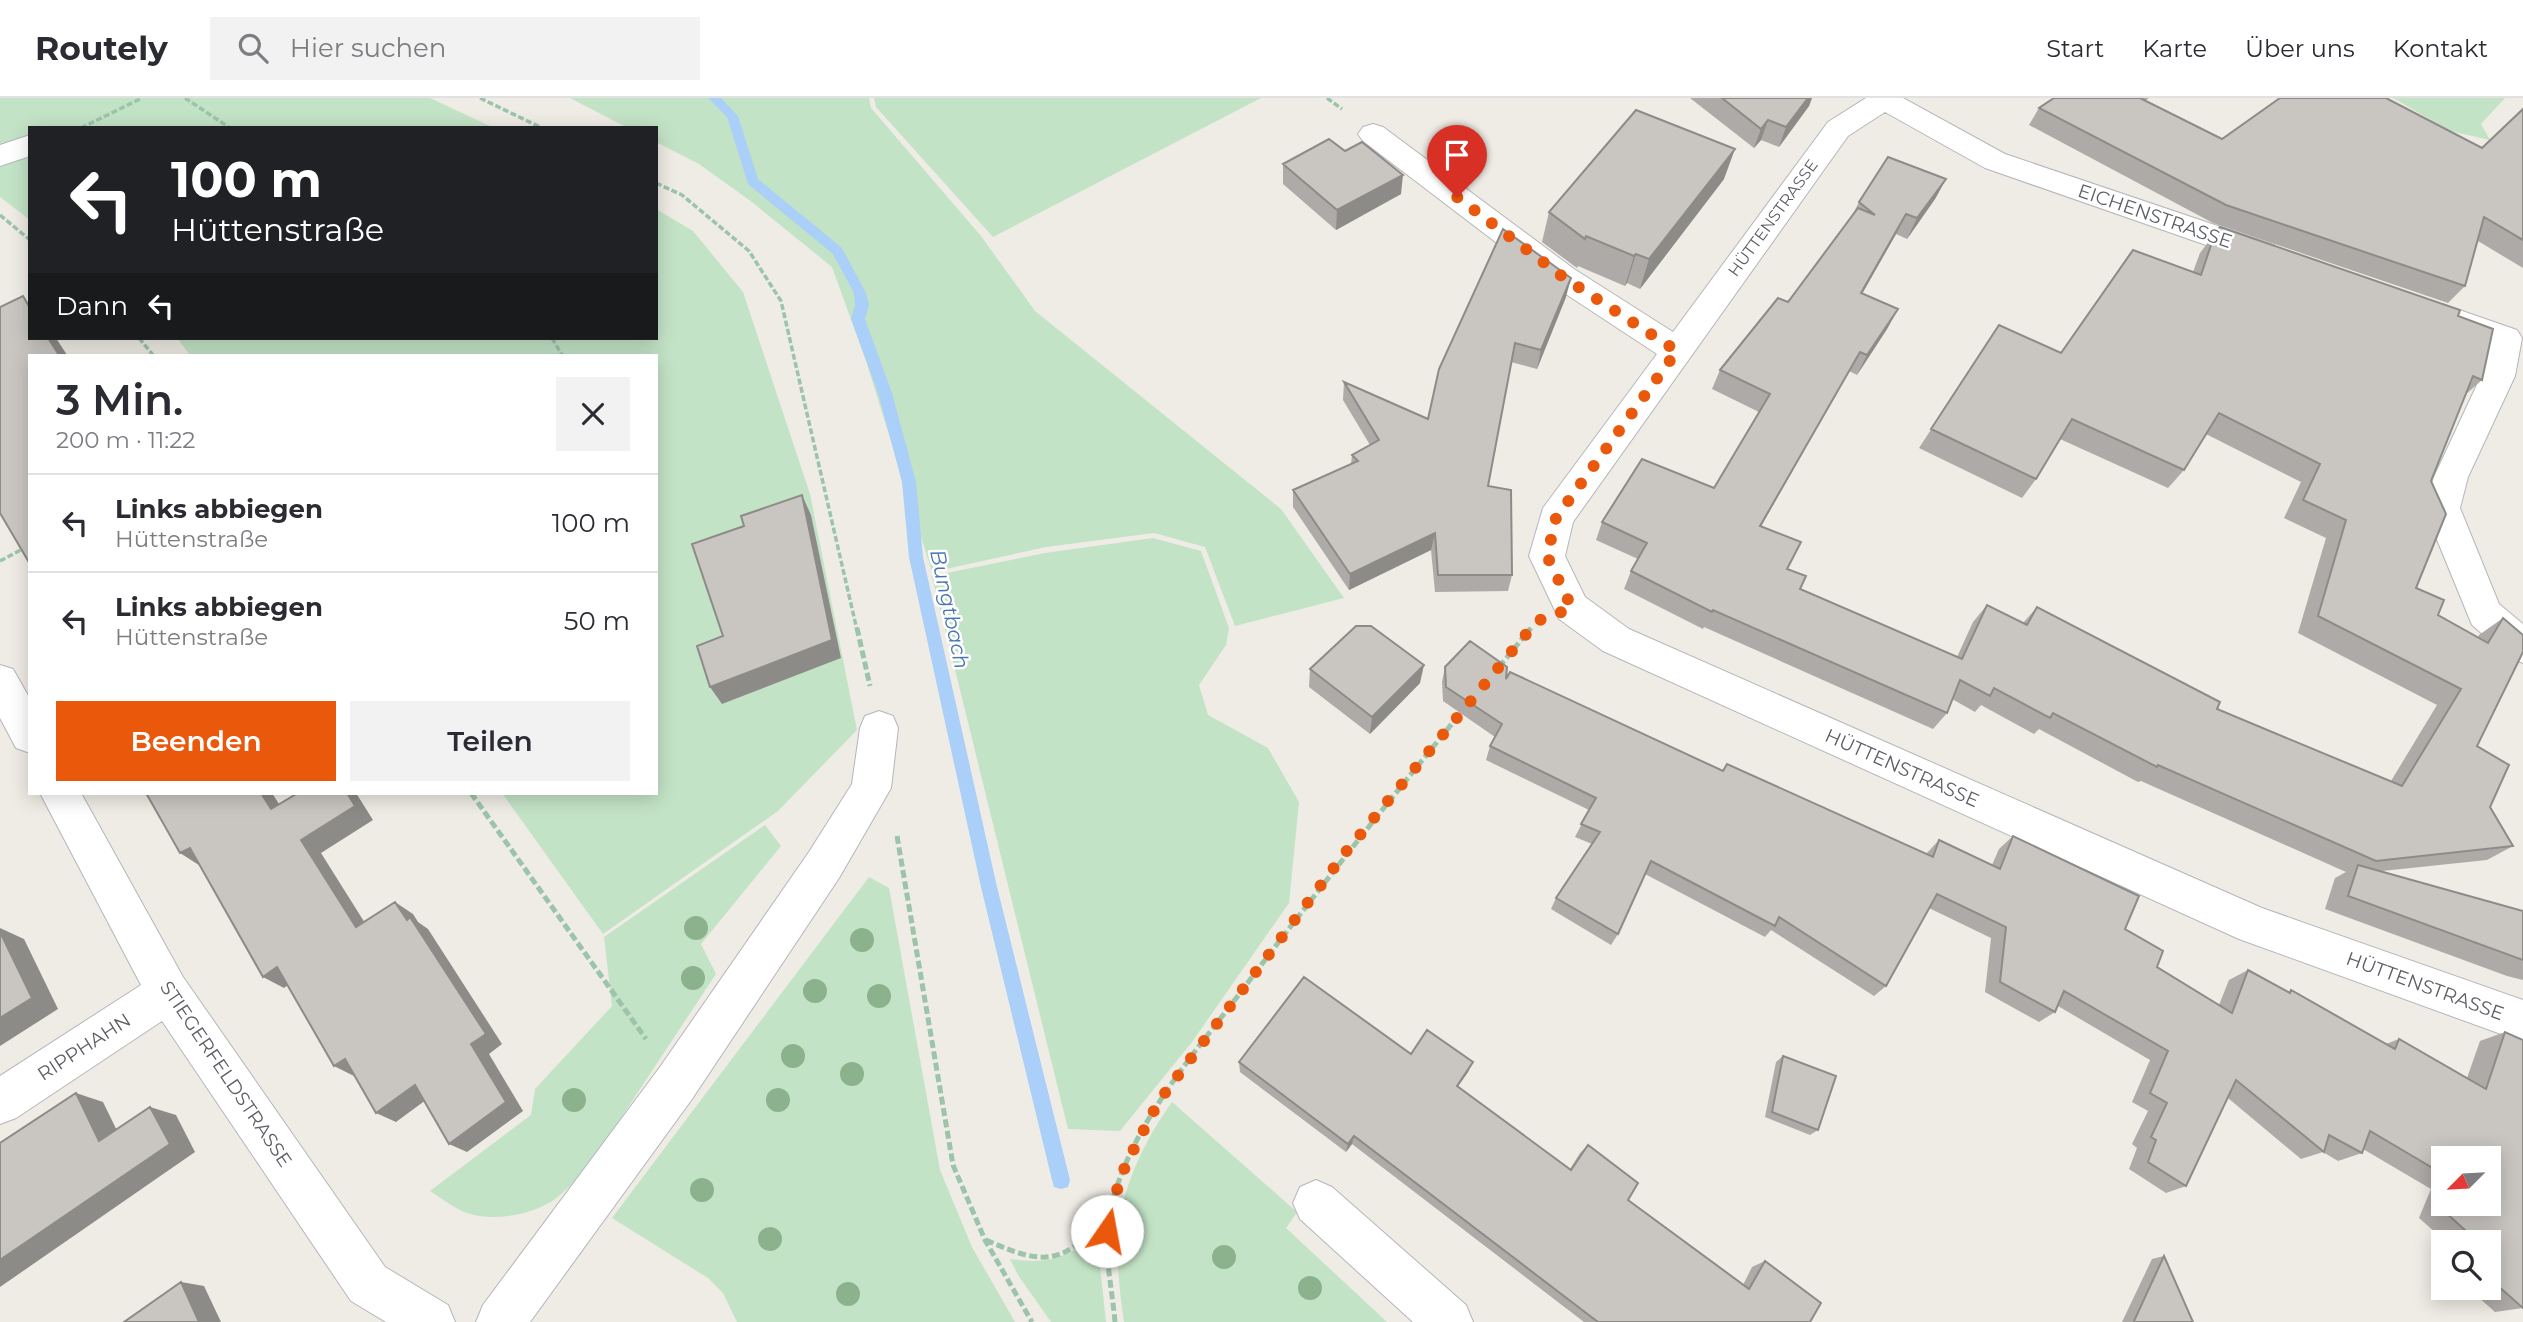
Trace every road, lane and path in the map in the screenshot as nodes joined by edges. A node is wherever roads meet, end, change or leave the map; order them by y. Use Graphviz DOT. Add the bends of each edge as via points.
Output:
graph roads {
  1 [pos="142,98"];
  2 [pos="185,98"];
  3 [pos="480,98"];
  4 [pos="1882,99"];
  5 [pos="84,126"];
  6 [pos="227,126"];
  7 [pos="538,126"];
  8 [pos="1373,134"];
  9 [pos="28,146"];
  10 [pos="0,156"];
  11 [pos="0,215"];
  12 [pos="28,238"];
  13 [pos="2285,261"];
  14 [pos="2415,306"];
  15 [pos="141,340"];
  16 [pos="1677,351"];
  17 [pos="152,354"];
  18 [pos="28,546"];
  19 [pos="0,561"];
  20 [pos="1572,608"];
  21 [pos="2523,647"];
  22 [pos="1494,674"];
  23 [pos="0,681"];
  24 [pos="1467,705"];
  25 [pos="879,728"];
  26 [pos="28,732"];
  27 [pos="61,795"];
  28 [pos="472,795"];
  29 [pos="168,992"];
  30 [pos="2523,1021"];
  31 [pos="676,1083"];
  32 [pos="0,1102"];
  33 [pos="1317,1203"];
  34 [pos="1110,1210"];
  35 [pos="985,1240"];
  36 [pos="431,1322"];
  37 [pos="500,1322"];
  38 [pos="1115,1322"];
  39 [pos="1449,1322"];
  1 -- 5 [label="path"];
  2 -- 6 [label="path"];
  3 -- 7 [label="path"];
  4 -- 13 [label="street, EICHENSTRASSE" via="1995,161"];
  4 -- 16 [label="street, HÜTTENSTRASSE" via="1838,129"];
  8 -- 16 [label="street" via="1563,277"];
  9 -- 10 [label="street"];
  11 -- 12 [label="path"];
  14 -- 21 [label="street" via="2506,338 2498,376 2451,477 2442,508 2485,614"];
  15 -- 17 [label="path"];
  16 -- 20 [label="street, HÜTTENSTRASSE" via="1556,518 1547,556"];
  18 -- 19 [label="path"];
  20 -- 22 [label="path" via="1537,621"];
  20 -- 30 [label="street, HÜTTENSTRASSE" via="1616,640 2255,925"];
  23 -- 26 [label="street"];
  24 -- 34 [label="path" via="1345,853 1159,1101 1126,1164"];
  25 -- 31 [label="street" via="871,788"];
  27 -- 29 [label="street, STIEGERFELDSTRASSE"];
  28 -- 31 [label="path"];
  29 -- 32 [label="street, RIPPHAHN"];
  29 -- 36 [label="street, STIEGERFELDSTRASSE" via="368,1284"];
  31 -- 37 [label="street"];
  33 -- 39 [label="street"];
  34 -- 35 [label="path" via="1080,1242 1050,1256 1032,1258"];
  34 -- 38 [label="path" via="1107,1231"];
}
